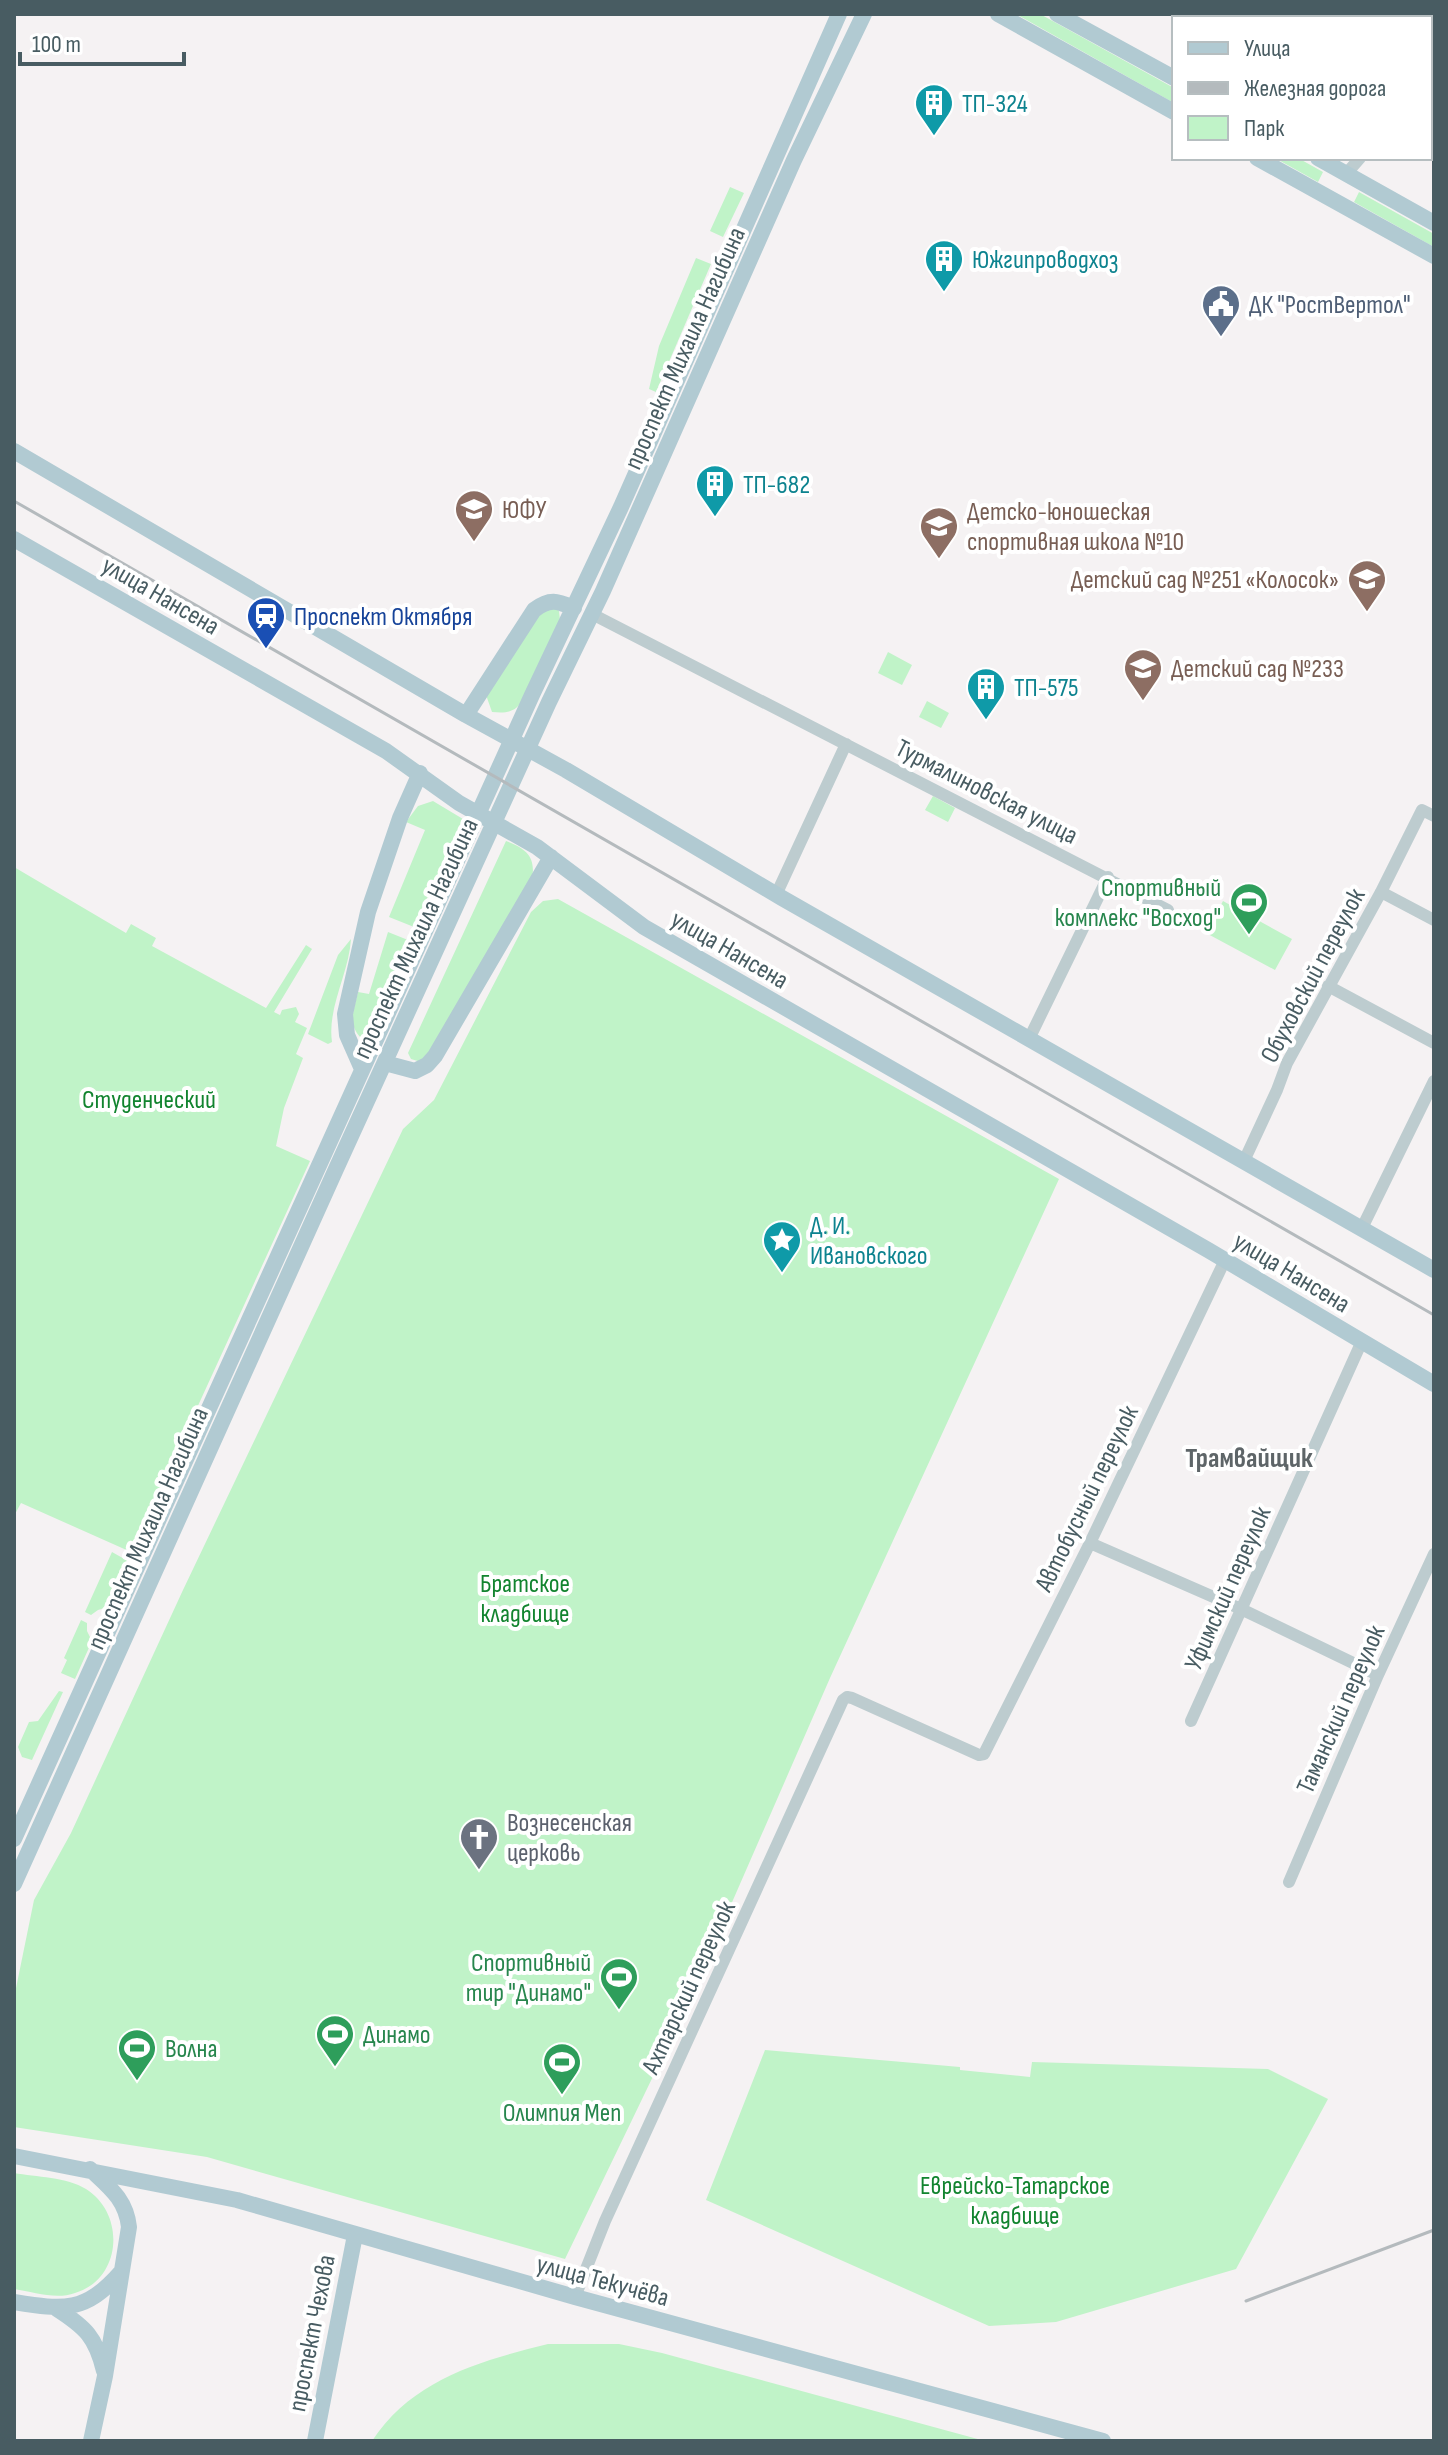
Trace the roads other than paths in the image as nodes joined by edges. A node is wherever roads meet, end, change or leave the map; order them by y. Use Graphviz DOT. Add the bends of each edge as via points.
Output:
graph roads {
  1 [pos="839,14"];
  2 [pos="864,14"];
  3 [pos="998,14"];
  4 [pos="1057,14"];
  5 [pos="1172,77"];
  6 [pos="1172,111"];
  7 [pos="1261,160"];
  8 [pos="1322,160"];
  9 [pos="1358,160"];
  10 [pos="1346,174"];
  11 [pos="1326,196"];
  12 [pos="1434,223"];
  13 [pos="1434,256"];
  14 [pos="14,451"];
  15 [pos="14,539"];
  16 [pos="574,608"];
  17 [pos="592,614"];
  18 [pos="466,715"];
  19 [pos="846,744"];
  20 [pos="386,751"];
  21 [pos="420,773"];
  22 [pos="444,793"];
  23 [pos="406,806"];
  24 [pos="1428,813"];
  25 [pos="551,857"];
  26 [pos="1108,877"];
  27 [pos="1381,892"];
  28 [pos="776,895"];
  29 [pos="1168,910"];
  30 [pos="1434,920"];
  31 [pos="1328,986"];
  32 [pos="1029,1039"];
  33 [pos="1434,1043"];
  34 [pos="352,1044"];
  35 [pos="374,1044"];
  36 [pos="385,1063"];
  37 [pos="362,1069"];
  38 [pos="1434,1081"];
  39 [pos="1244,1161"];
  40 [pos="1362,1228"];
  41 [pos="1225,1260"];
  42 [pos="1434,1270"];
  43 [pos="1362,1341"];
  44 [pos="1434,1384"];
  45 [pos="1090,1543"];
  46 [pos="1434,1554"];
  47 [pos="1241,1609"];
  48 [pos="1378,1675"];
  49 [pos="847,1697"];
  50 [pos="1191,1721"];
  51 [pos="14,1839"];
  52 [pos="1289,1882"];
  53 [pos="14,1884"];
  54 [pos="14,2156"];
  55 [pos="90,2169"];
  56 [pos="355,2235"];
  57 [pos="122,2271"];
  58 [pos="575,2297"];
  59 [pos="14,2302"];
  60 [pos="57,2309"];
  61 [pos="105,2376"];
  62 [pos="91,2441"];
  63 [pos="315,2441"];
  64 [pos="1103,2441"];
  1 -- 16 [label="main road, проспект Михаила Нагибина"];
  2 -- 17 [label="main road, проспект Михаила Нагибина"];
  3 -- 6 [label="main road"];
  4 -- 5 [label="main road"];
  7 -- 11 [label="main road"];
  8 -- 10 [label="main road"];
  9 -- 10 [label="street"];
  10 -- 11 [label="main road"];
  10 -- 12 [label="main road"];
  11 -- 13 [label="main road"];
  14 -- 18 [label="main road, улица Нансена"];
  15 -- 20 [label="main road, улица Нансена"];
  16 -- 18 [label="main road" via="554,600 534,610"];
  16 -- 35 [label="main road, проспект Михаила Нагибина"];
  17 -- 19 [label="street, Турмалиновская улица"];
  17 -- 36 [label="main road, проспект Михаила Нагибина"];
  18 -- 28 [label="main road, улица Нансена"];
  19 -- 26 [label="street, Турмалиновская улица"];
  19 -- 28 [label="street"];
  20 -- 21 [label="main road, улица Нансена"];
  20 -- 23 [label="main road" via="402,776"];
  21 -- 22 [label="main road, улица Нансена"];
  21 -- 23 [label="main road"];
  22 -- 23 [label="main road" via="422,795"];
  22 -- 25 [label="main road, улица Нансена"];
  23 -- 34 [label="main road" via="368,912 346,1008 345,1030"];
  24 -- 27 [label="street, Обуховский переулок"];
  25 -- 36 [label="main road" via="435,1056 415,1071"];
  25 -- 41 [label="main road, улица Нансена" via="644,927"];
  26 -- 29 [label="street, Турмалиновская улица"];
  26 -- 32 [label="street"];
  27 -- 30 [label="street"];
  27 -- 31 [label="street, Обуховский переулок"];
  28 -- 32 [label="main road, улица Нансена"];
  31 -- 33 [label="street"];
  31 -- 39 [label="street, Обуховский переулок"];
  32 -- 39 [label="main road, улица Нансена"];
  34 -- 35 [label="main road"];
  34 -- 37 [label="main road"];
  35 -- 37 [label="main road, проспект Михаила Нагибина"];
  36 -- 53 [label="main road, проспект Михаила Нагибина"];
  37 -- 51 [label="main road, проспект Михаила Нагибина"];
  38 -- 40 [label="street"];
  39 -- 40 [label="main road, улица Нансена"];
  40 -- 42 [label="main road, улица Нансена"];
  41 -- 43 [label="main road, улица Нансена"];
  41 -- 45 [label="street, Автобусный переулок"];
  43 -- 44 [label="main road, улица Нансена"];
  43 -- 47 [label="street, Уфимский переулок"];
  45 -- 47 [label="street"];
  45 -- 49 [label="street, Автобусный переулок" via="984,1754"];
  46 -- 48 [label="street, Таманский переулок"];
  47 -- 48 [label="street"];
  47 -- 50 [label="street, Уфимский переулок"];
  48 -- 52 [label="street, Таманский переулок"];
  49 -- 58 [label="street, Ахтарский переулок" via="611,2207"];
  54 -- 55 [label="main road, улица Текучёва"];
  55 -- 56 [label="main road, улица Текучёва" via="237,2200"];
  55 -- 57 [label="main road" via="116,2193 127,2215"];
  56 -- 58 [label="main road, улица Текучёва"];
  56 -- 63 [label="main road, проспект Чехова"];
  57 -- 60 [label="main road" via="98,2296"];
  57 -- 61 [label="main road"];
  58 -- 64 [label="main road, улица Текучёва"];
  59 -- 60 [label="main road"];
  60 -- 61 [label="main road" via="94,2340"];
  61 -- 62 [label="main road"];
}
